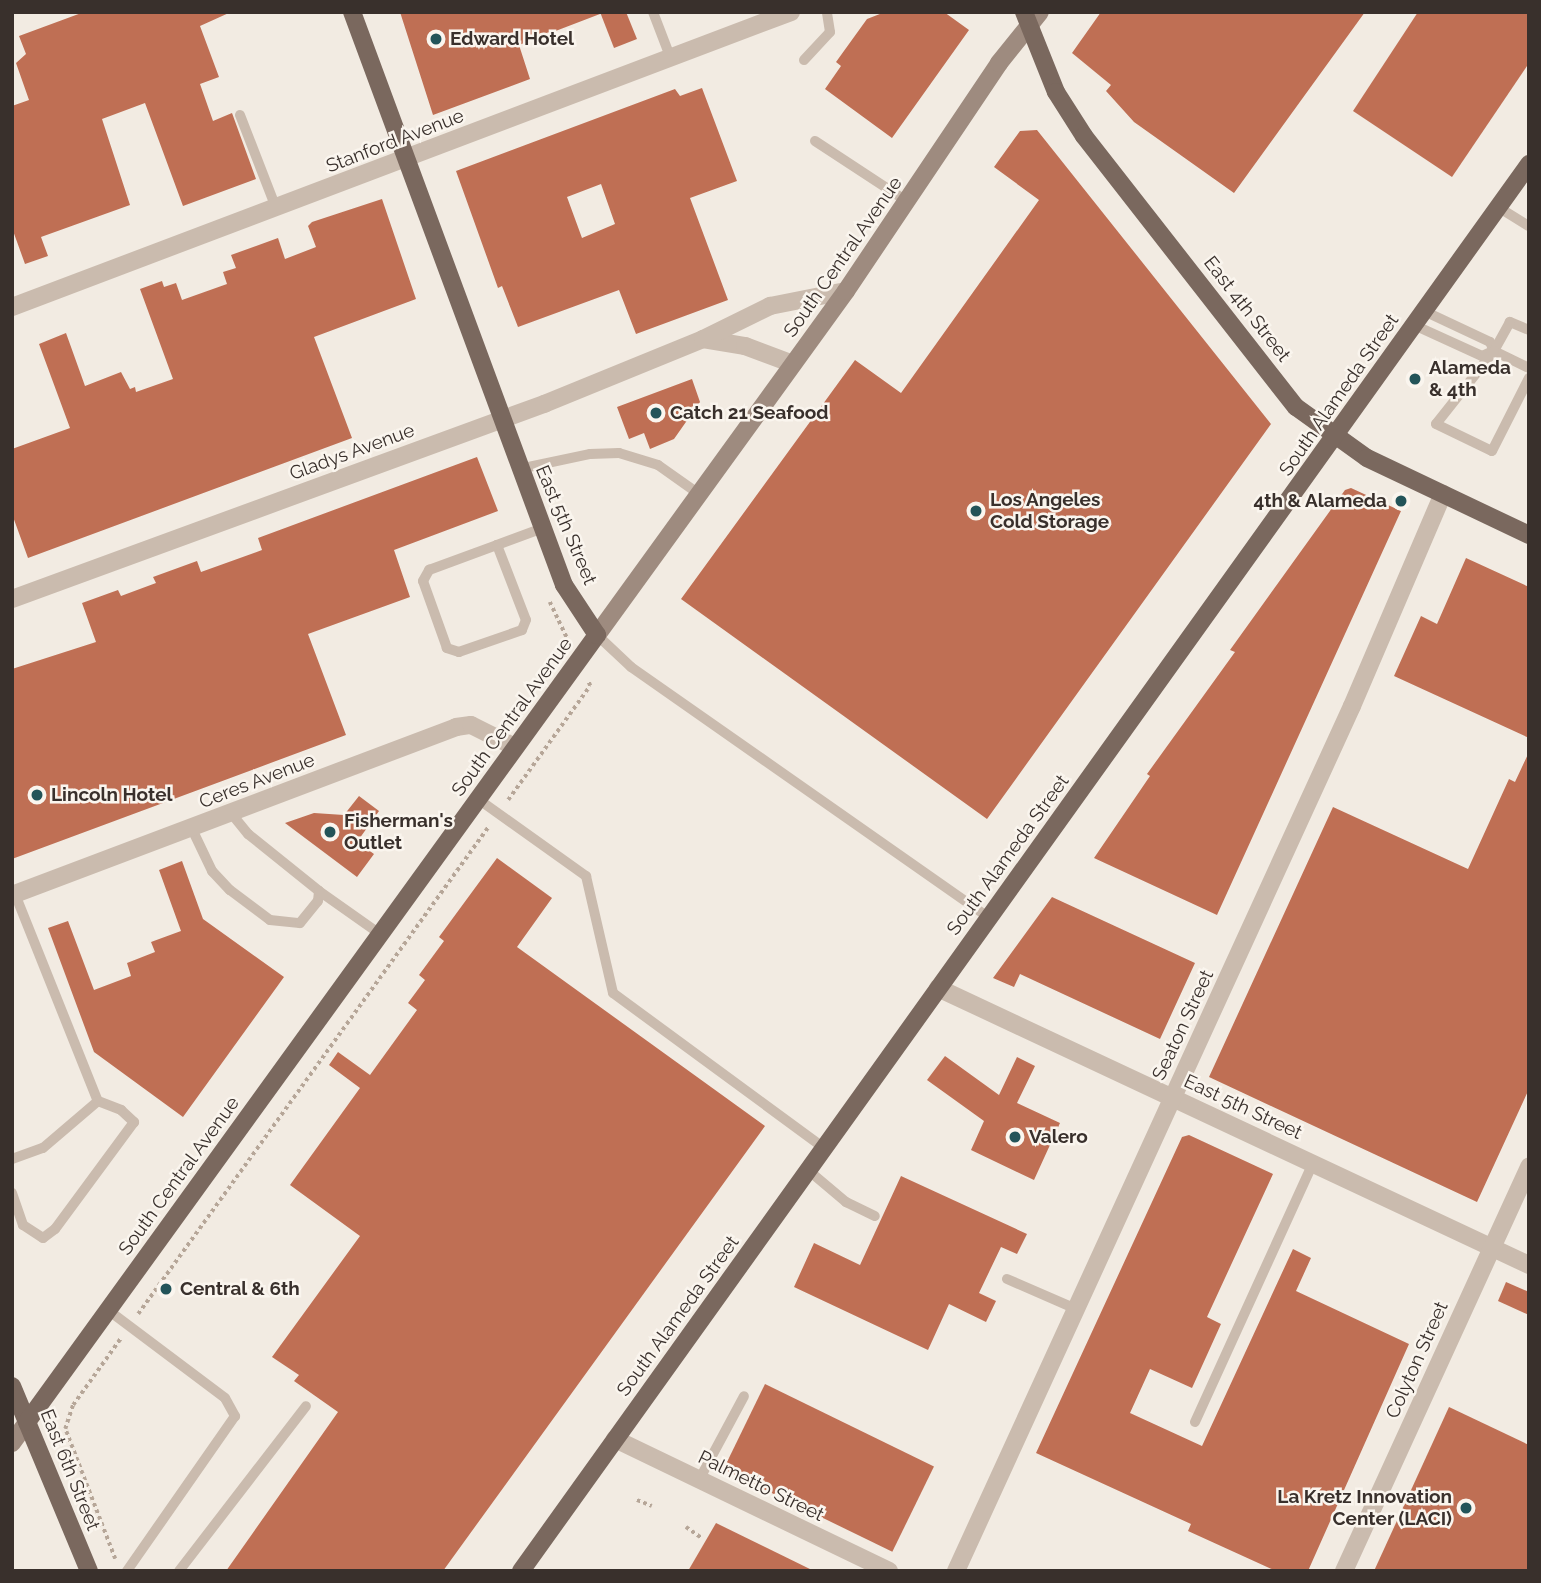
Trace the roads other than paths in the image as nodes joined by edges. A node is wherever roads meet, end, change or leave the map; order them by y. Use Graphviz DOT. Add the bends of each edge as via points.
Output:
graph roads {
  1 [pos="352,12"];
  2 [pos="653,12"];
  3 [pos="791,12"];
  4 [pos="827,12"];
  5 [pos="1031,17"];
  6 [pos="670,59"];
  7 [pos="804,60"];
  8 [pos="240,115"];
  9 [pos="815,141"];
  10 [pos="405,160"];
  11 [pos="1529,164"];
  12 [pos="908,202"];
  13 [pos="1498,207"];
  14 [pos="276,208"];
  15 [pos="1529,226"];
  16 [pos="846,291"];
  17 [pos="12,307"];
  18 [pos="1419,318"];
  19 [pos="1529,330"];
  20 [pos="703,339"];
  21 [pos="1494,351"];
  22 [pos="793,364"];
  23 [pos="1529,368"];
  24 [pos="1529,378"];
  25 [pos="500,420"];
  26 [pos="1335,438"];
  27 [pos="519,469"];
  28 [pos="699,494"];
  29 [pos="1443,494"];
  30 [pos="543,528"];
  31 [pos="1529,536"];
  32 [pos="497,545"];
  33 [pos="12,599"];
  34 [pos="597,635"];
  35 [pos="515,747"];
  36 [pos="478,799"];
  37 [pos="232,814"];
  38 [pos="192,829"];
  39 [pos="318,891"];
  40 [pos="14,895"];
  41 [pos="990,918"];
  42 [pos="380,934"];
  43 [pos="938,988"];
  44 [pos="1173,1098"];
  45 [pos="98,1101"];
  46 [pos="824,1148"];
  47 [pos="12,1158"];
  48 [pos="1313,1163"];
  49 [pos="1529,1166"];
  50 [pos="808,1170"];
  51 [pos="12,1193"];
  52 [pos="875,1216"];
  53 [pos="1492,1247"];
  54 [pos="1529,1265"];
  55 [pos="1007,1279"];
  56 [pos="1076,1309"];
  57 [pos="108,1310"];
  58 [pos="12,1386"];
  59 [pos="744,1396"];
  60 [pos="306,1406"];
  61 [pos="27,1422"];
  62 [pos="1195,1422"];
  63 [pos="615,1439"];
  64 [pos="12,1443"];
  65 [pos="699,1480"];
  66 [pos="89,1571"];
  67 [pos="127,1571"];
  68 [pos="179,1571"];
  69 [pos="521,1571"];
  70 [pos="888,1571"];
  71 [pos="956,1571"];
  72 [pos="1344,1571"];
  1 -- 10 [label="main road, East 5th Street"];
  2 -- 6 [label="lane"];
  3 -- 6 [label="street, Stanford Avenue"];
  4 -- 7 [label="lane" via="830,32"];
  5 -- 12 [label="main road, South Central Avenue"];
  5 -- 26 [label="main road, East 4th Street" via="1056,92 1083,136 1296,407"];
  6 -- 10 [label="street, Stanford Avenue"];
  8 -- 14 [label="lane"];
  9 -- 12 [label="lane"];
  10 -- 14 [label="street, Stanford Avenue"];
  10 -- 25 [label="main road, East 5th Street"];
  11 -- 13 [label="main road, South Alameda Street"];
  12 -- 16 [label="main road, South Central Avenue"];
  13 -- 15 [label="lane"];
  13 -- 18 [label="main road, South Alameda Street"];
  14 -- 17 [label="street, Stanford Avenue"];
  16 -- 20 [label="street, Gladys Avenue" via="770,306"];
  16 -- 22 [label="main road, South Central Avenue"];
  18 -- 21 [label="lane" via="1490,342"];
  18 -- 21 [label="lane" via="1482,356"];
  18 -- 26 [label="main road, South Alameda Street"];
  19 -- 21 [label="lane" via="1510,322"];
  20 -- 22 [label="street" via="745,346"];
  20 -- 25 [label="street, Gladys Avenue"];
  21 -- 23 [label="lane"];
  21 -- 24 [label="lane" via="1436,424 1492,451"];
  22 -- 28 [label="main road, South Central Avenue"];
  25 -- 27 [label="main road, East 5th Street"];
  25 -- 33 [label="street, Gladys Avenue"];
  26 -- 29 [label="main road, East 4th Street"];
  26 -- 41 [label="main road, South Alameda Street"];
  27 -- 28 [label="lane" via="590,454 619,453 658,465"];
  27 -- 30 [label="main road, East 5th Street"];
  28 -- 34 [label="main road, South Central Avenue"];
  29 -- 31 [label="main road, East 4th Street"];
  29 -- 44 [label="street, Seaton Street"];
  30 -- 32 [label="lane"];
  30 -- 34 [label="main road, East 5th Street" via="564,585"];
  32 -- 32 [label="lane" via="429,570 423,582 447,648 459,652 522,630 526,620"];
  34 -- 35 [label="main road, South Central Avenue"];
  34 -- 41 [label="lane, East 5th Street" via="631,667"];
  35 -- 36 [label="main road, South Central Avenue"];
  35 -- 37 [label="street, Ceres Avenue" via="471,725 456,727"];
  36 -- 42 [label="main road, South Central Avenue"];
  36 -- 46 [label="lane" via="586,876 613,993"];
  37 -- 38 [label="street, Ceres Avenue"];
  37 -- 39 [label="lane" via="248,834"];
  38 -- 39 [label="lane" via="212,871 270,920 299,923 318,901"];
  38 -- 40 [label="street, Ceres Avenue"];
  39 -- 42 [label="lane"];
  40 -- 45 [label="lane"];
  41 -- 43 [label="main road, South Alameda Street"];
  42 -- 57 [label="main road, South Central Avenue"];
  43 -- 44 [label="street, East 5th Street"];
  43 -- 46 [label="main road, South Alameda Street"];
  44 -- 48 [label="street, East 5th Street"];
  44 -- 56 [label="street, Seaton Street"];
  45 -- 47 [label="lane" via="43,1147"];
  45 -- 51 [label="lane" via="121,1110 134,1122 55,1229 43,1238 23,1225"];
  46 -- 50 [label="main road, South Alameda Street"];
  48 -- 53 [label="street, East 5th Street"];
  48 -- 62 [label="lane"];
  49 -- 53 [label="street, Colyton Street"];
  50 -- 52 [label="lane" via="846,1202"];
  50 -- 63 [label="main road, South Alameda Street"];
  53 -- 54 [label="street, East 5th Street"];
  53 -- 72 [label="street, Colyton Street"];
  55 -- 56 [label="lane"];
  56 -- 71 [label="street, Seaton Street"];
  57 -- 61 [label="main road, South Central Avenue"];
  57 -- 67 [label="lane" via="225,1398 235,1416"];
  58 -- 61 [label="main road, East 6th Street"];
  59 -- 65 [label="lane"];
  60 -- 68 [label="lane"];
  61 -- 64 [label="main road, South Central Avenue"];
  61 -- 66 [label="main road, East 6th Street"];
  63 -- 65 [label="street, Palmetto Street"];
  63 -- 69 [label="main road, South Alameda Street"];
  65 -- 70 [label="street, Palmetto Street"];
}
